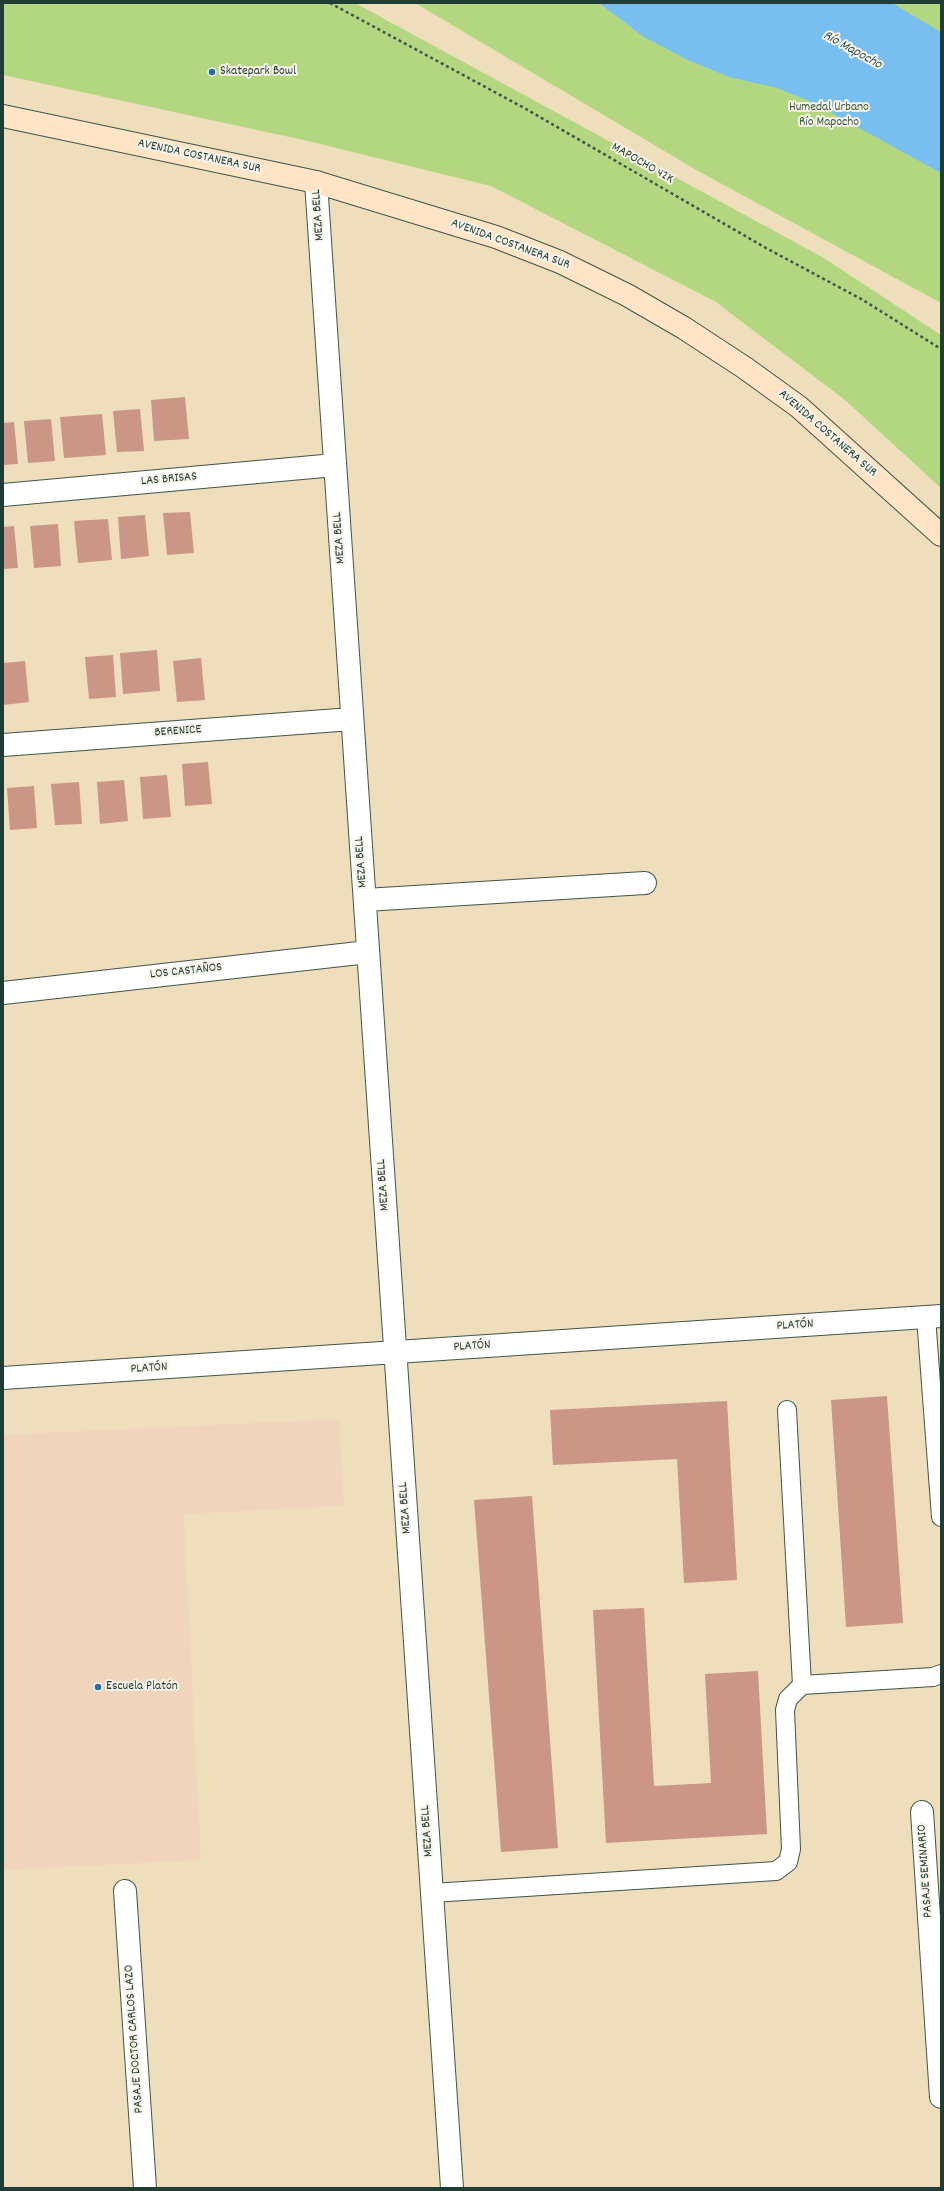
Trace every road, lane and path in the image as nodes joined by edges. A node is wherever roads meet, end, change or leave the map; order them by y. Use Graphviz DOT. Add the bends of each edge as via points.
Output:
graph roads {
  1 [pos="330,3"];
  2 [pos="3,116"];
  3 [pos="316,182"];
  4 [pos="941,349"];
  5 [pos="335,465"];
  6 [pos="3,495"];
  7 [pos="941,535"];
  8 [pos="352,719"];
  9 [pos="3,745"];
  10 [pos="645,883"];
  11 [pos="365,900"];
  12 [pos="368,952"];
  13 [pos="3,993"];
  14 [pos="933,1317"];
  15 [pos="395,1352"];
  16 [pos="3,1378"];
  17 [pos="787,1410"];
  18 [pos="941,1516"];
  19 [pos="941,1674"];
  20 [pos="802,1685"];
  21 [pos="922,1812"];
  22 [pos="125,1890"];
  23 [pos="432,1893"];
  24 [pos="941,2097"];
  25 [pos="146,2188"];
  26 [pos="452,2188"];
  1 -- 4 [label="path, MAPOCHO 42K" via="526,109 766,248 863,300"];
  2 -- 3 [label="main road, AVENIDA COSTANERA SUR"];
  3 -- 5 [label="street, MEZA BELL"];
  3 -- 7 [label="main road, AVENIDA COSTANERA SUR" via="496,237 560,262 627,295 684,328 799,407"];
  5 -- 6 [label="street, LAS BRISAS"];
  5 -- 8 [label="street, MEZA BELL"];
  8 -- 9 [label="street, BERENICE"];
  8 -- 11 [label="street, MEZA BELL"];
  10 -- 11 [label="street"];
  11 -- 12 [label="street, MEZA BELL"];
  12 -- 13 [label="street, LOS CASTAÑOS"];
  12 -- 15 [label="street, MEZA BELL"];
  14 -- 15 [label="street, PLATÓN"];
  14 -- 18 [label="lane"];
  15 -- 16 [label="street, PLATÓN"];
  15 -- 23 [label="street, MEZA BELL"];
  17 -- 20 [label="lane"];
  19 -- 20 [label="lane" via="933,1677"];
  20 -- 23 [label="lane" via="788,1699 785,1710 791,1849 788,1862 776,1871"];
  21 -- 24 [label="street, PASAJE SEMINARIO"];
  22 -- 25 [label="street, PASAJE DOCTOR CARLOS LAZO"];
  23 -- 26 [label="street, MEZA BELL"];
}
